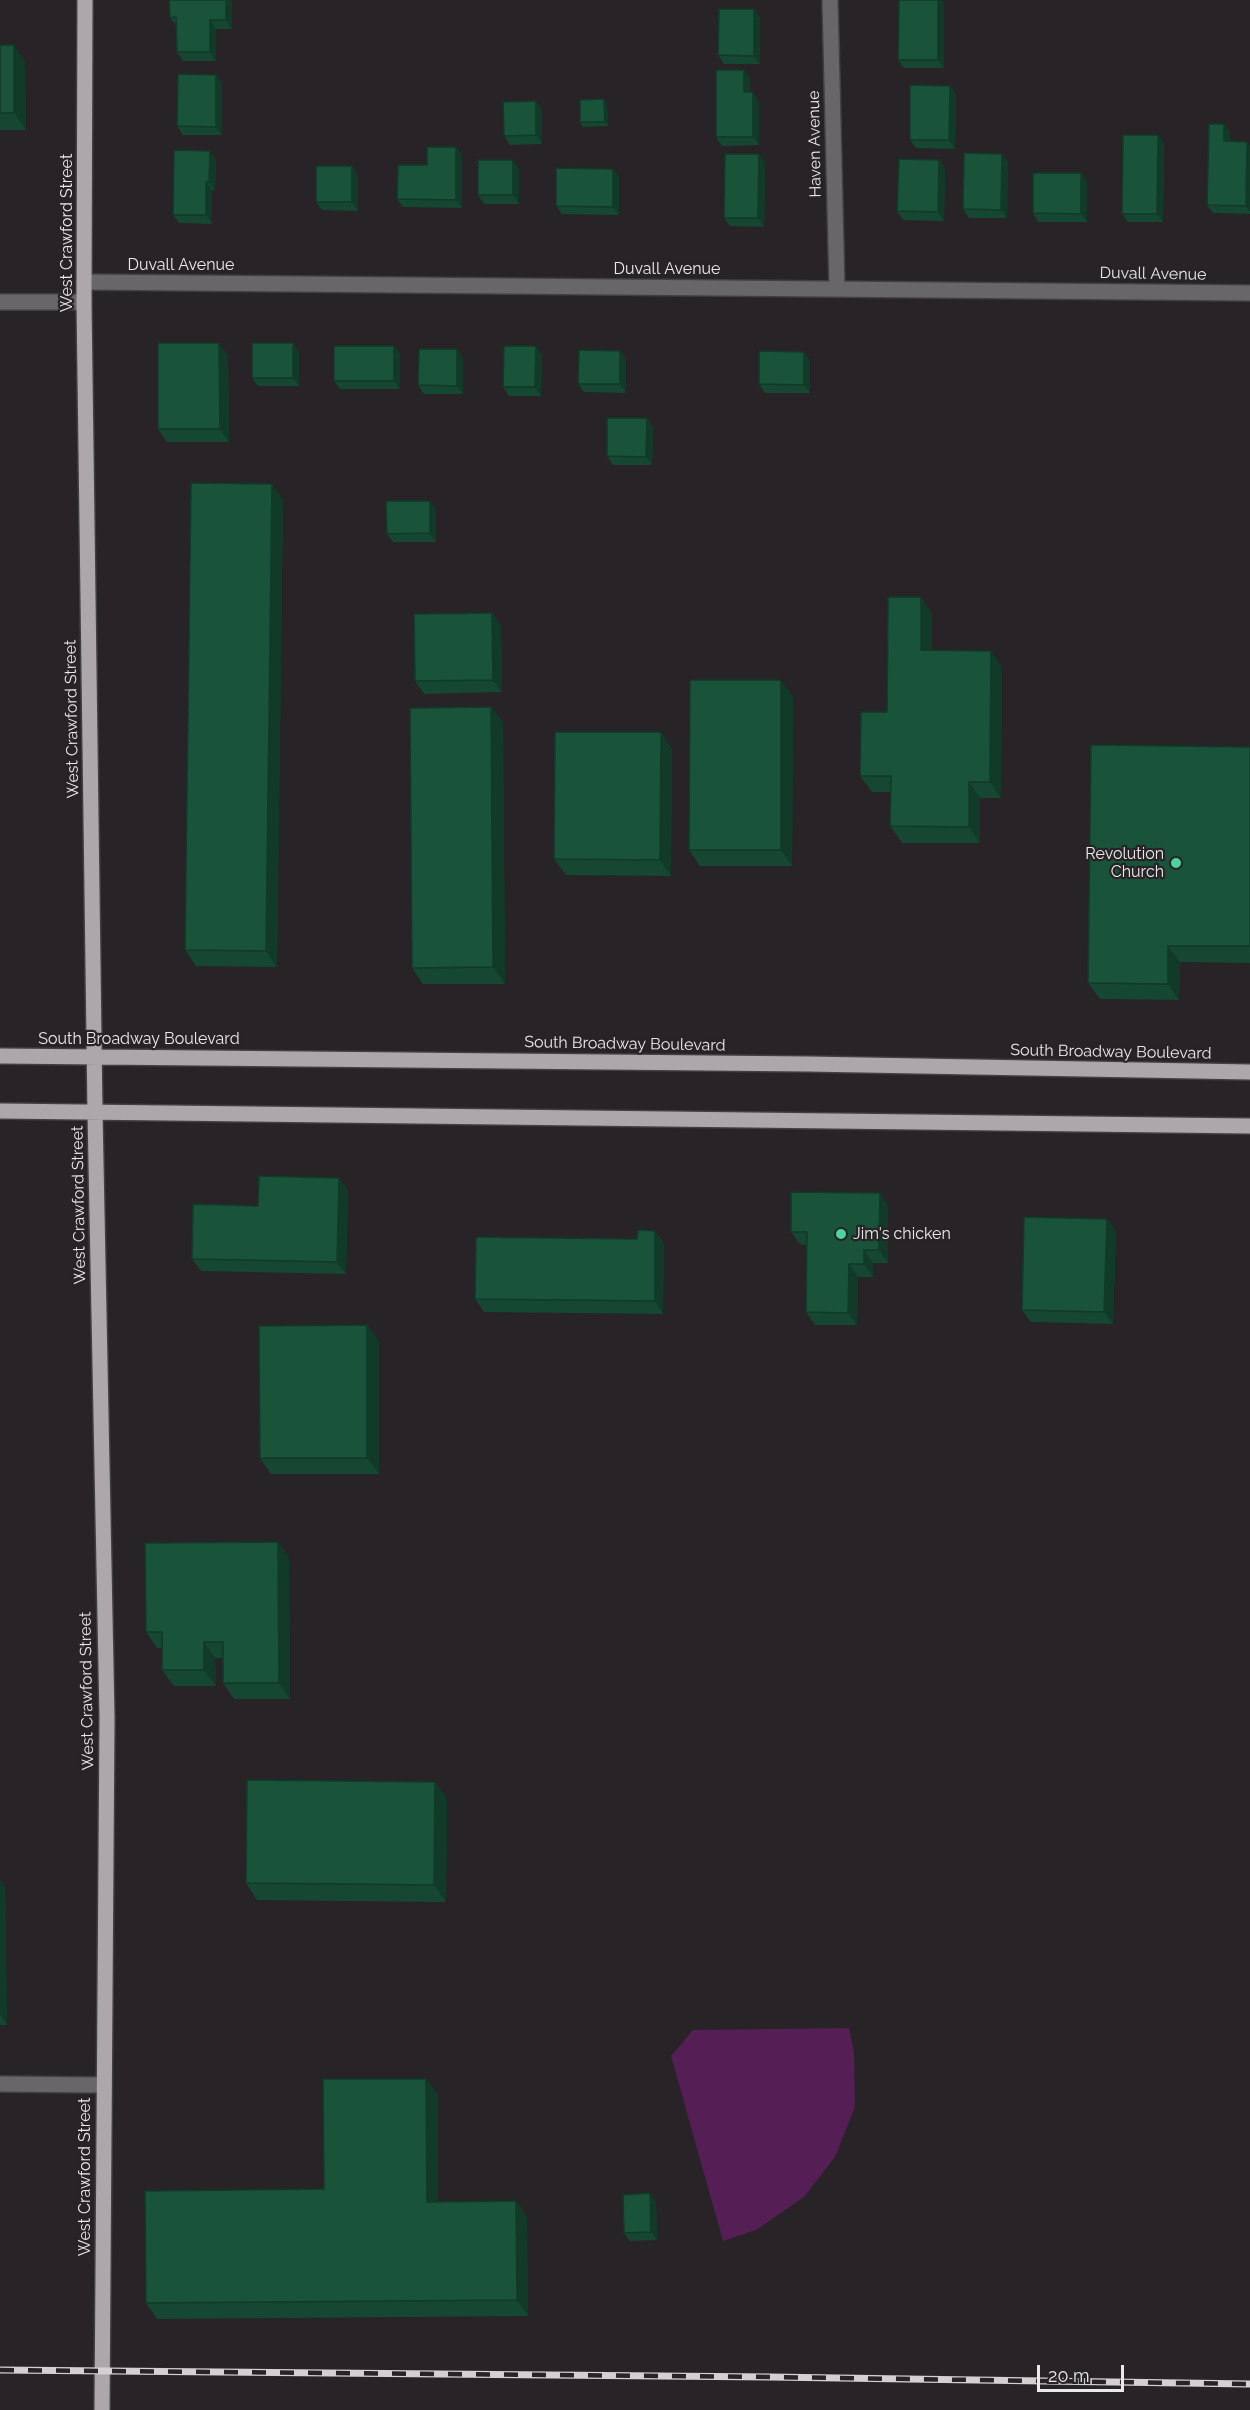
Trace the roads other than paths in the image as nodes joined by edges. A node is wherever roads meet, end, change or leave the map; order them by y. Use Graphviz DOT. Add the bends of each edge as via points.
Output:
graph roads {
  1 [pos="85,0"];
  2 [pos="830,0"];
  3 [pos="84,282"];
  4 [pos="837,288"];
  5 [pos="1250,293"];
  6 [pos="0,302"];
  7 [pos="84,302"];
  8 [pos="0,1056"];
  9 [pos="95,1056"];
  10 [pos="1250,1072"];
  11 [pos="0,1111"];
  12 [pos="95,1112"];
  13 [pos="1250,1126"];
  14 [pos="0,2084"];
  15 [pos="104,2085"];
  16 [pos="102,2410"];
  1 -- 3 [label="main road, West Crawford Street"];
  2 -- 4 [label="street, Haven Avenue"];
  3 -- 4 [label="street, Duvall Avenue"];
  3 -- 7 [label="main road, West Crawford Street"];
  4 -- 5 [label="street, Duvall Avenue"];
  6 -- 7 [label="street"];
  7 -- 9 [label="main road, West Crawford Street"];
  8 -- 9 [label="main road, South Broadway Boulevard"];
  9 -- 10 [label="main road, South Broadway Boulevard"];
  9 -- 12 [label="main road, West Crawford Street"];
  11 -- 12 [label="main road"];
  12 -- 13 [label="main road"];
  12 -- 15 [label="main road, West Crawford Street" via="107,1718"];
  14 -- 15 [label="street"];
  15 -- 16 [label="main road, West Crawford Street"];
}
